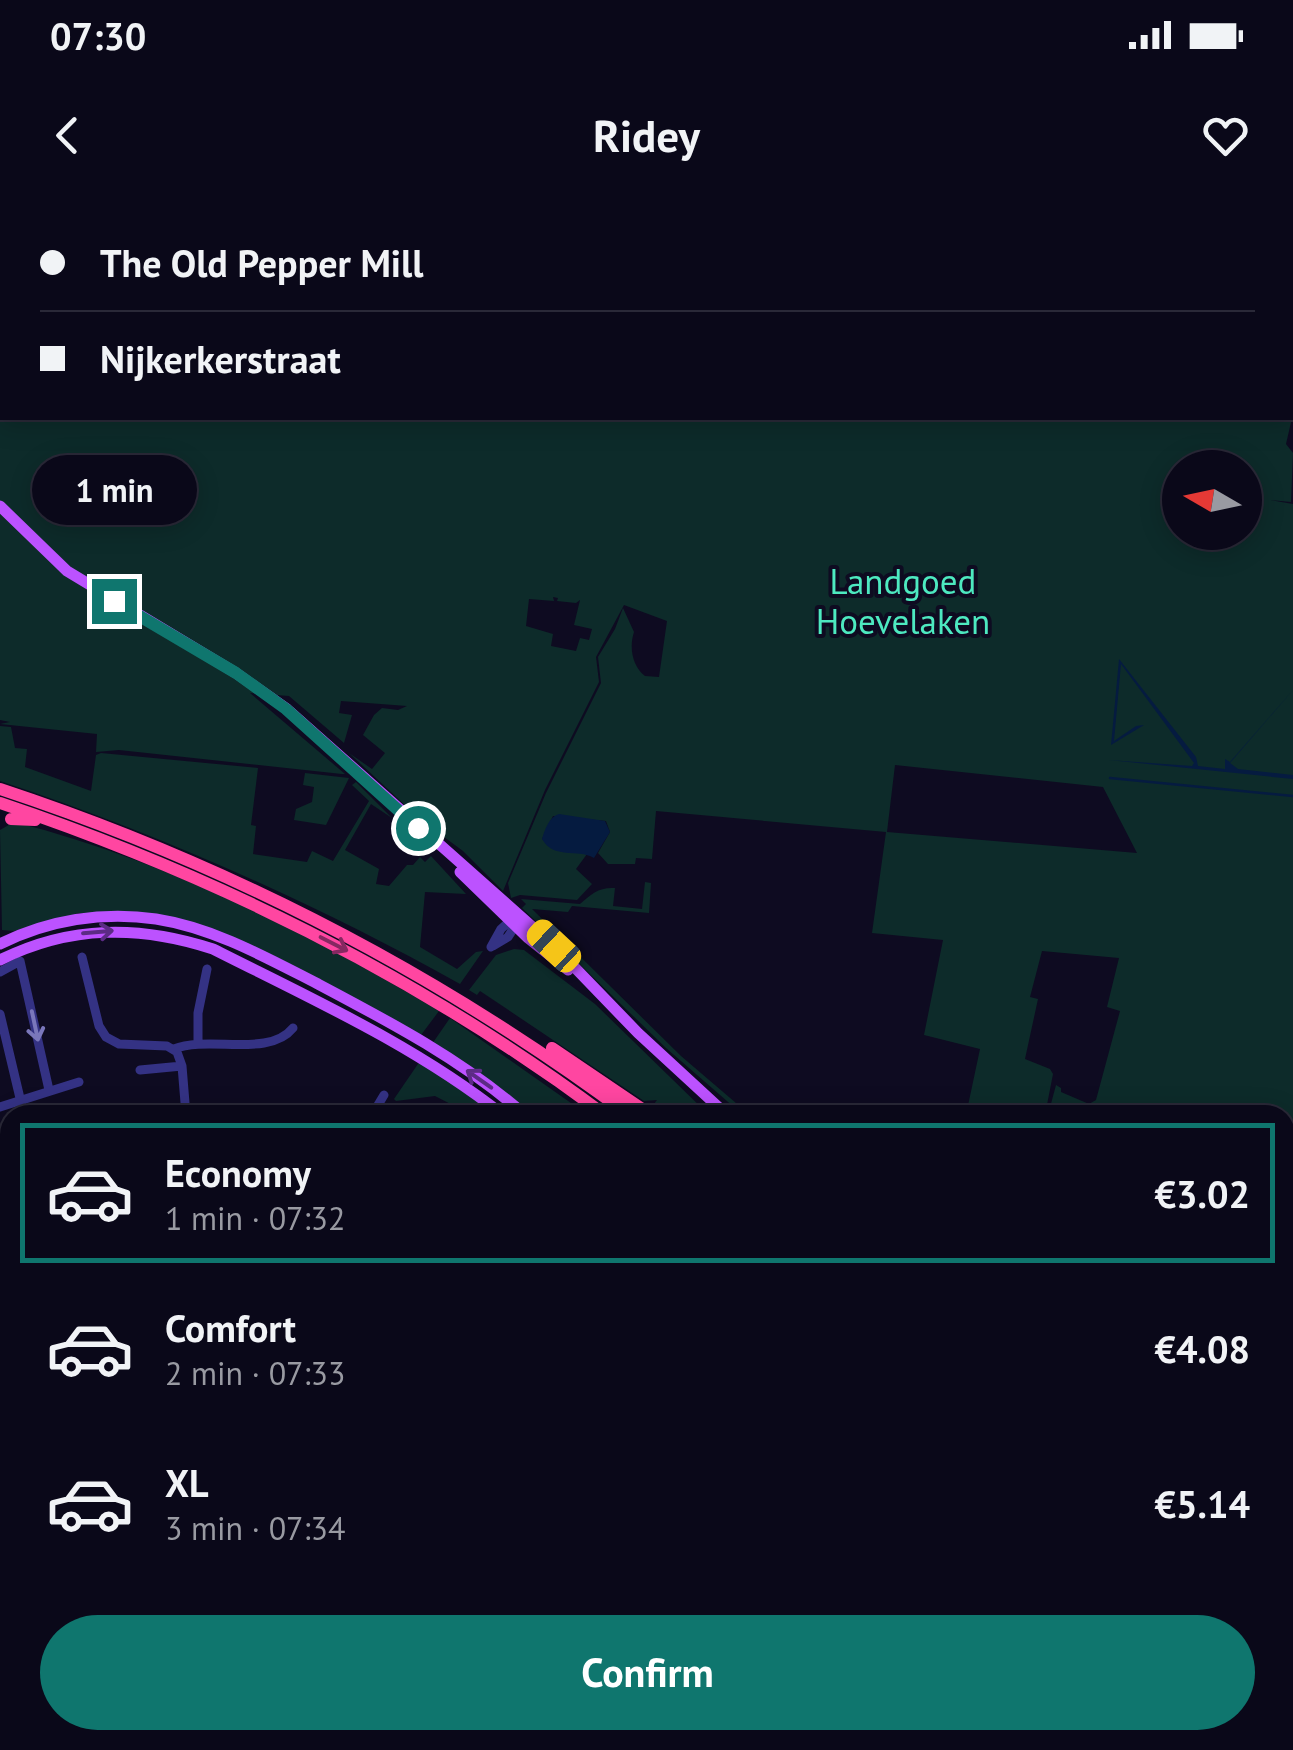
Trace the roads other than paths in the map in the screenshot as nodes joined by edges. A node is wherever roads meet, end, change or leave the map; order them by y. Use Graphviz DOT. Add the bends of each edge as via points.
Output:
graph roads {
  1 [pos="0,506"];
  2 [pos="0,790"];
  3 [pos="0,803"];
  4 [pos="11,819"];
  5 [pos="53,821"];
  6 [pos="1,949"];
  7 [pos="82,957"];
  8 [pos="206,969"];
  9 [pos="0,972"];
  10 [pos="427,980"];
  11 [pos="0,1014"];
  12 [pos="292,1028"];
  13 [pos="198,1044"];
  14 [pos="174,1050"];
  15 [pos="182,1066"];
  16 [pos="140,1070"];
  17 [pos="79,1082"];
  18 [pos="48,1090"];
  19 [pos="384,1096"];
  20 [pos="20,1099"];
  21 [pos="5,1105"];
  22 [pos="22,1105"];
  23 [pos="185,1105"];
  24 [pos="378,1105"];
  25 [pos="488,1105"];
  26 [pos="512,1105"];
  27 [pos="590,1105"];
  28 [pos="616,1105"];
  29 [pos="636,1105"];
  30 [pos="716,1105"];
  1 -- 30 [label="main road" via="90,588 236,673 345,753"];
  2 -- 10 [label="highway" via="209,869"];
  3 -- 5 [label="highway"];
  4 -- 5 [label="highway"];
  5 -- 27 [label="highway, one-way" via="235,895 343,949 459,1015"];
  6 -- 25 [label="main road, one-way" via="94,932 174,937 214,950 371,1029"];
  26 -- 6 [label="main road, one-way" via="417,1040 288,968 176,923 96,917 52,924"];
  7 -- 14 [label="street" via="106,1037"];
  8 -- 13 [label="street"];
  9 -- 18 [label="street, one-way" via="20,961"];
  10 -- 28 [label="highway"];
  10 -- 29 [label="highway" via="470,998"];
  11 -- 20 [label="street"];
  12 -- 13 [label="street" via="271,1043"];
  13 -- 14 [label="street"];
  14 -- 15 [label="street"];
  15 -- 16 [label="street"];
  15 -- 23 [label="street"];
  17 -- 18 [label="street"];
  18 -- 20 [label="street"];
  19 -- 24 [label="street"];
  20 -- 21 [label="street"];
  20 -- 22 [label="street"];
}
